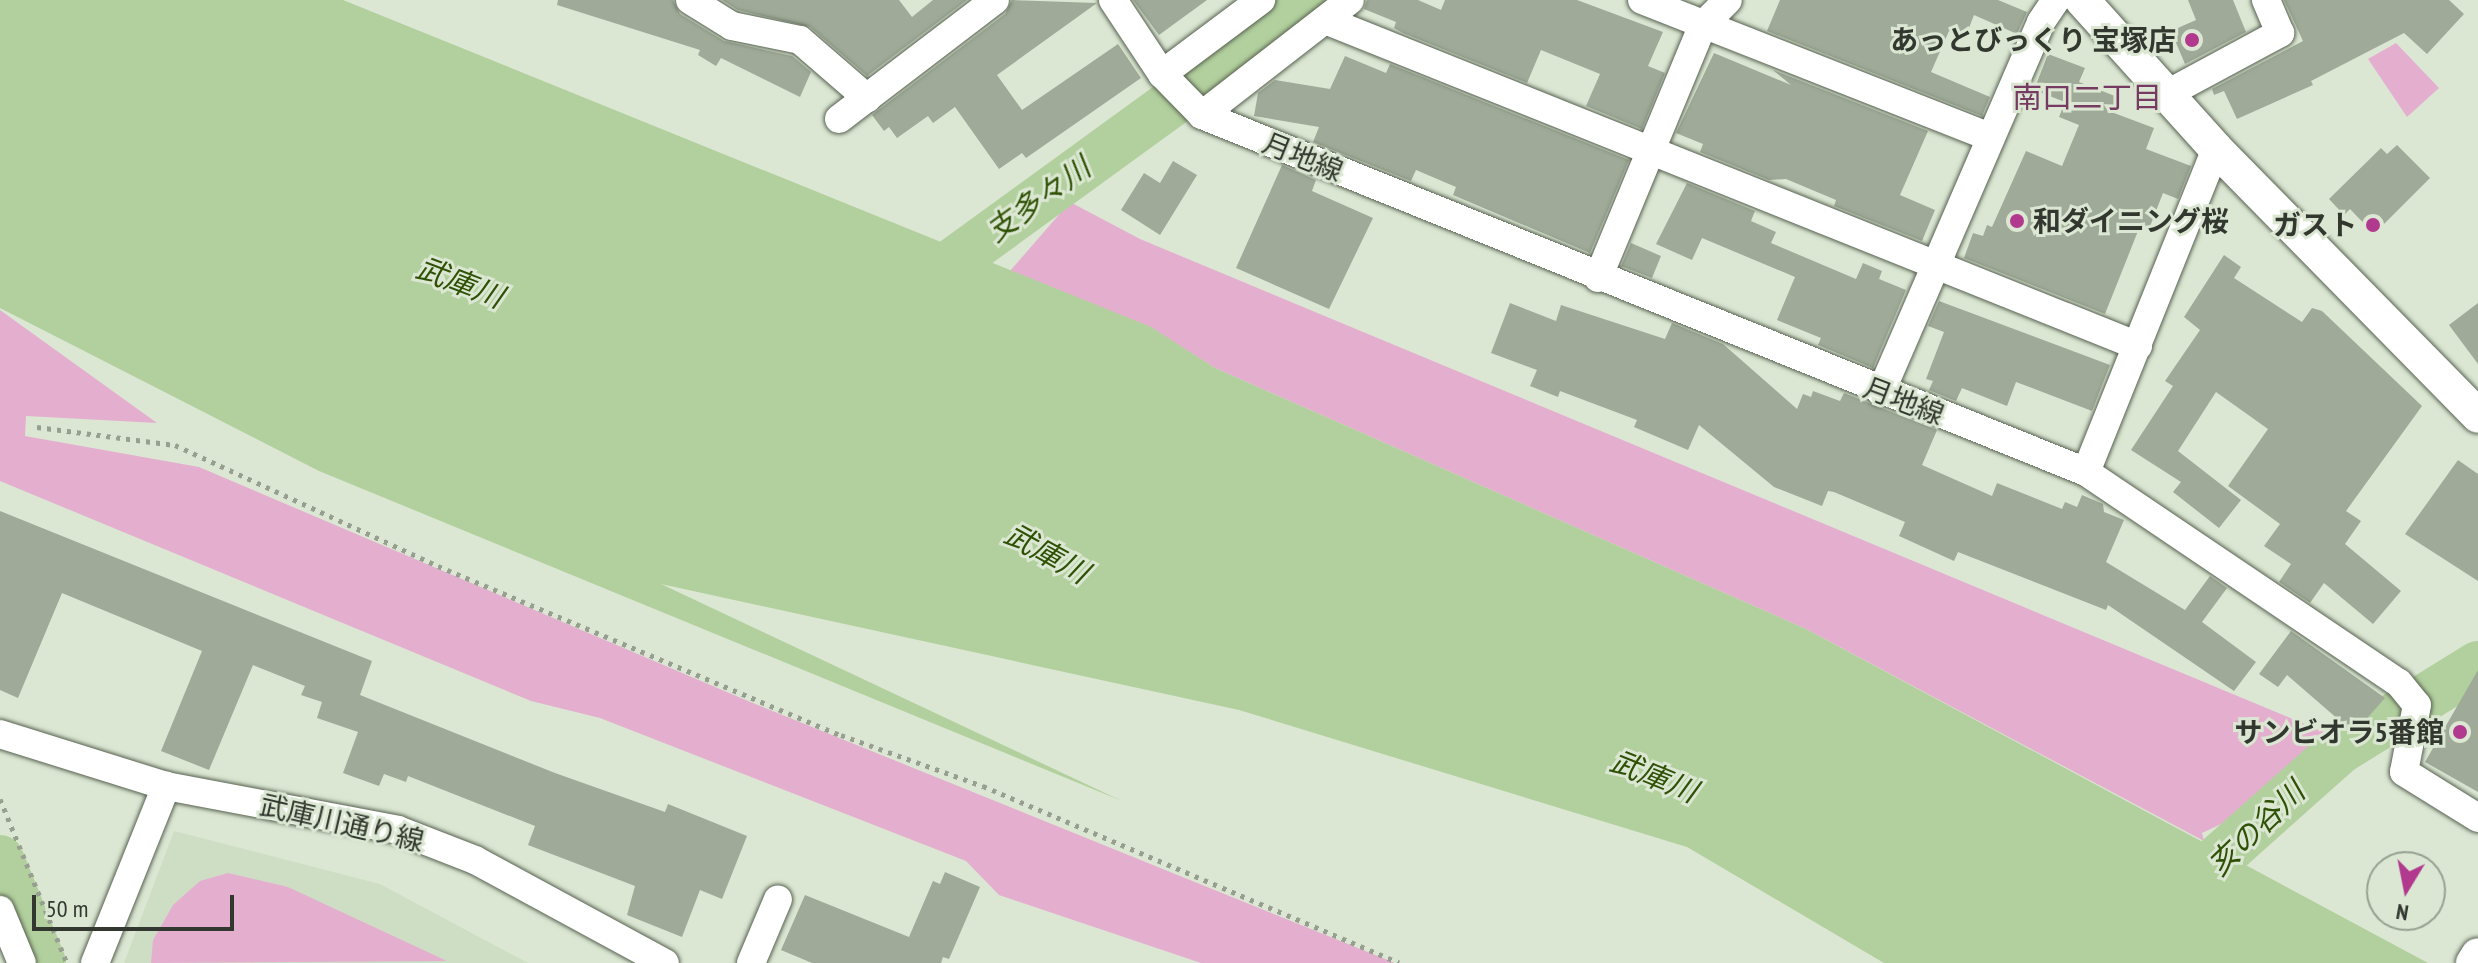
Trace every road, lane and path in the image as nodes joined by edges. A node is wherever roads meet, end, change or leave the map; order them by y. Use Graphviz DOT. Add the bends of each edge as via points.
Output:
graph roads {
  1 [pos="690,0"];
  2 [pos="1113,0"];
  3 [pos="1261,0"];
  4 [pos="1350,0"];
  5 [pos="1642,0"];
  6 [pos="1728,0"];
  7 [pos="2056,0"];
  8 [pos="2082,0"];
  9 [pos="2266,0"];
  10 [pos="973,6"];
  11 [pos="2109,14"];
  12 [pos="1325,20"];
  13 [pos="1703,25"];
  14 [pos="1165,77"];
  15 [pos="2165,95"];
  16 [pos="867,98"];
  17 [pos="1198,112"];
  18 [pos="839,119"];
  19 [pos="1990,137"];
  20 [pos="2216,149"];
  21 [pos="1651,151"];
  22 [pos="1935,265"];
  23 [pos="1598,278"];
  24 [pos="2138,346"];
  25 [pos="1881,392"];
  26 [pos="2478,416"];
  27 [pos="37,427"];
  28 [pos="2086,472"];
  29 [pos="0,734"];
  30 [pos="166,786"];
  31 [pos="0,799"];
  32 [pos="2478,818"];
  33 [pos="778,899"];
  34 [pos="0,910"];
  35 [pos="2478,955"];
  36 [pos="22,963"];
  37 [pos="67,963"];
  38 [pos="95,963"];
  39 [pos="665,963"];
  40 [pos="751,963"];
  41 [pos="1399,963"];
  42 [pos="2473,963"];
  1 -- 16 [label="street" via="732,26 800,40"];
  2 -- 14 [label="street"];
  3 -- 14 [label="street"];
  4 -- 12 [label="street"];
  5 -- 13 [label="street"];
  6 -- 13 [label="street"];
  7 -- 19 [label="street"];
  8 -- 11 [label="main road"];
  9 -- 15 [label="street" via="2280,33"];
  10 -- 16 [label="street"];
  11 -- 15 [label="main road"];
  12 -- 17 [label="street"];
  12 -- 21 [label="street"];
  13 -- 19 [label="street"];
  13 -- 21 [label="street"];
  14 -- 17 [label="street"];
  15 -- 20 [label="main road"];
  16 -- 18 [label="street"];
  17 -- 23 [label="street, 月地線"];
  19 -- 22 [label="street"];
  20 -- 24 [label="street"];
  20 -- 26 [label="main road"];
  21 -- 22 [label="street"];
  21 -- 23 [label="street"];
  22 -- 24 [label="street"];
  22 -- 25 [label="street"];
  23 -- 25 [label="street, 月地線"];
  24 -- 28 [label="street"];
  25 -- 28 [label="street, 月地線"];
  27 -- 41 [label="path" via="175,445 467,578 841,735 983,786"];
  28 -- 32 [label="street, 月地線" via="2399,683 2417,705 2404,772"];
  29 -- 30 [label="street, 武庫川通り線"];
  30 -- 38 [label="street"];
  30 -- 39 [label="street, 武庫川通り線" via="398,830 475,860"];
  31 -- 37 [label="path"];
  33 -- 40 [label="street"];
  34 -- 36 [label="street"];
  35 -- 42 [label="main road"];
}
